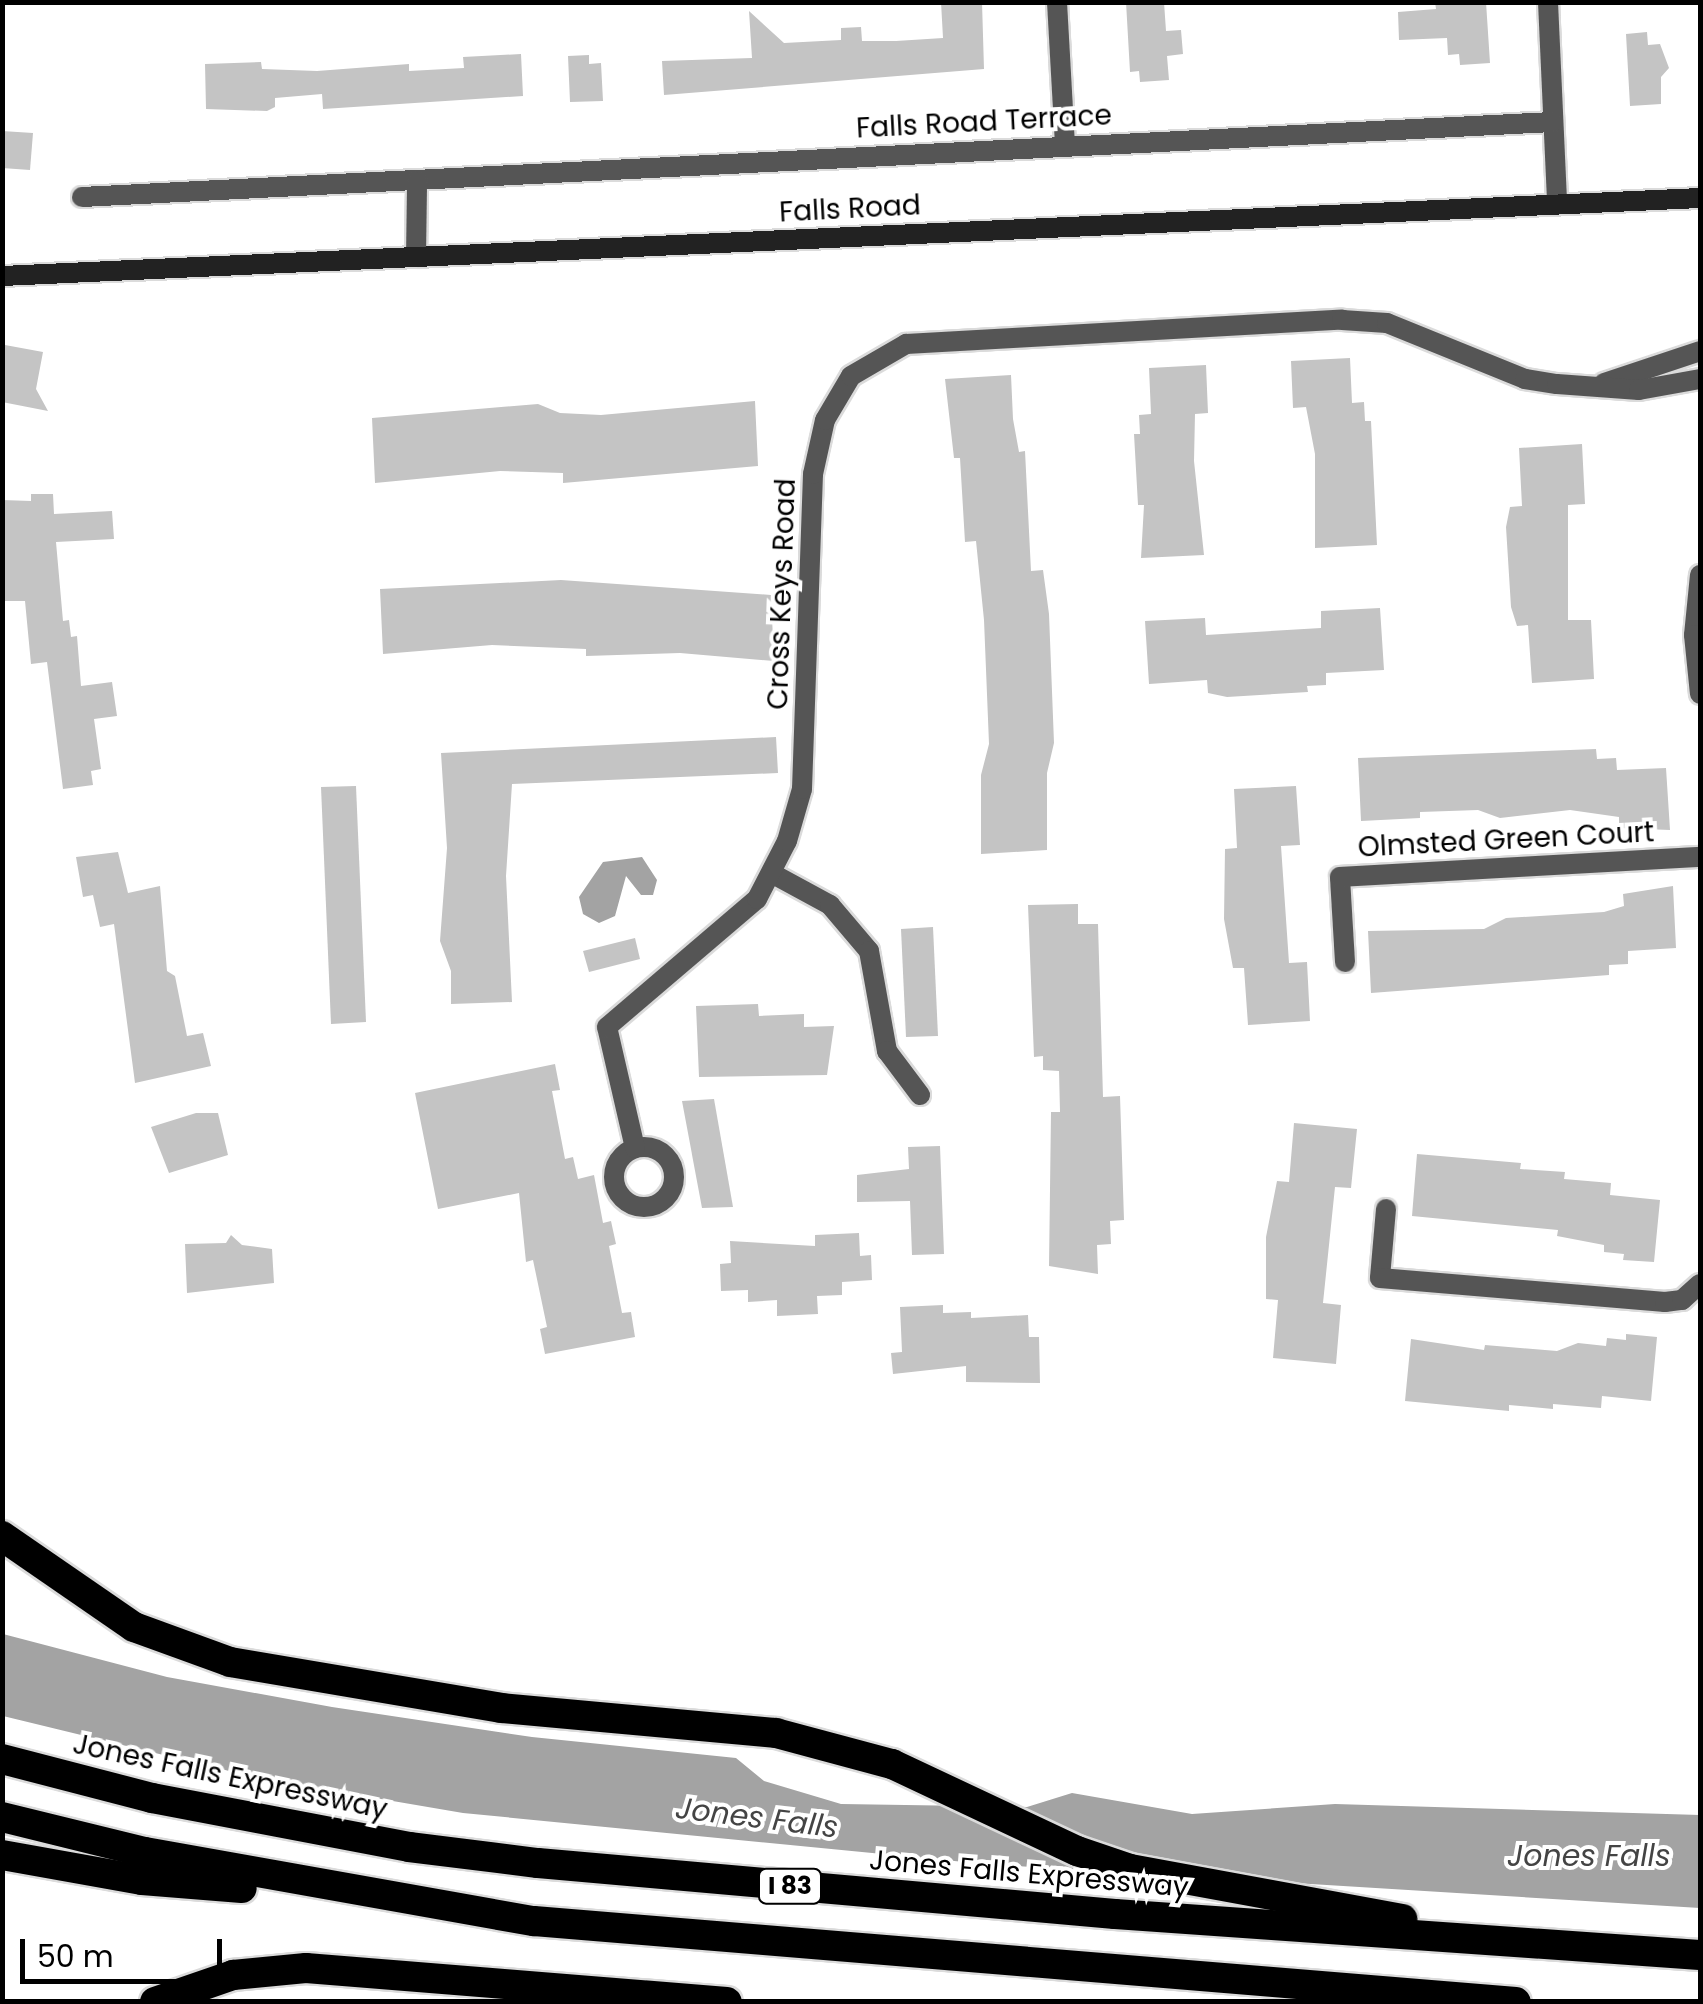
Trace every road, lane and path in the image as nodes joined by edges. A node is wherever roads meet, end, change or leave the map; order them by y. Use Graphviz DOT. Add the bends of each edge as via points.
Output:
graph roads {
  1 [pos="1057,2"];
  2 [pos="1548,2"];
  3 [pos="1553,122"];
  4 [pos="1065,146"];
  5 [pos="417,182"];
  6 [pos="82,197"];
  7 [pos="1700,198"];
  8 [pos="1557,204"];
  9 [pos="416,257"];
  10 [pos="2,276"];
  11 [pos="1700,352"];
  12 [pos="1700,379"];
  13 [pos="1597,386"];
  14 [pos="1700,574"];
  15 [pos="1700,694"];
  16 [pos="1700,857"];
  17 [pos="772,874"];
  18 [pos="1345,962"];
  19 [pos="920,1095"];
  20 [pos="635,1148"];
  21 [pos="1386,1208"];
  22 [pos="1700,1284"];
  23 [pos="2,1536"];
  24 [pos="2,1759"];
  25 [pos="2,1817"];
  26 [pos="2,1855"];
  27 [pos="400,1902"];
  28 [pos="1588,1951"];
  29 [pos="1700,1955"];
  30 [pos="155,2002"];
  31 [pos="727,2002"];
  32 [pos="1516,2002"];
  1 -- 4 [label="street"];
  2 -- 3 [label="street"];
  3 -- 4 [label="street, Falls Road Terrace"];
  3 -- 8 [label="street"];
  4 -- 5 [label="street, Falls Road Terrace"];
  5 -- 6 [label="street, Falls Road Terrace"];
  5 -- 9 [label="street"];
  7 -- 8 [label="main road, Falls Road"];
  8 -- 9 [label="main road, Falls Road"];
  9 -- 10 [label="main road, Falls Road"];
  11 -- 13 [label="street, Cross Keys Road"];
  12 -- 13 [label="street, Cross Keys Road" via="1640,390"];
  13 -- 17 [label="street, Cross Keys Road" via="1526,378 1387,322 1342,320 906,344 875,361 838,390 812,474 802,788"];
  14 -- 15 [label="street" via="1694,635"];
  16 -- 18 [label="street, Olmsted Green Court" via="1340,877"];
  17 -- 19 [label="street" via="830,904 869,951 887,1051"];
  17 -- 20 [label="street, Cross Keys Road" via="727,930 607,1028"];
  21 -- 22 [label="street" via="1380,1278 1666,1302 1682,1300"];
  23 -- 28 [label="highway" via="134,1627 230,1662 500,1708 738,1727 892,1764 1077,1851 1177,1881"];
  24 -- 28 [label="highway, Jones Falls Expressway / I 83" via="152,1798 409,1847 685,1878"];
  25 -- 27 [label="highway, I 83"];
  26 -- 27 [label="highway" via="142,1880"];
  27 -- 32 [label="highway, I 83" via="639,1933"];
  28 -- 29 [label="highway, Jones Falls Expressway / I 83"];
  30 -- 31 [label="highway" via="233,1974 306,1968"];
}
